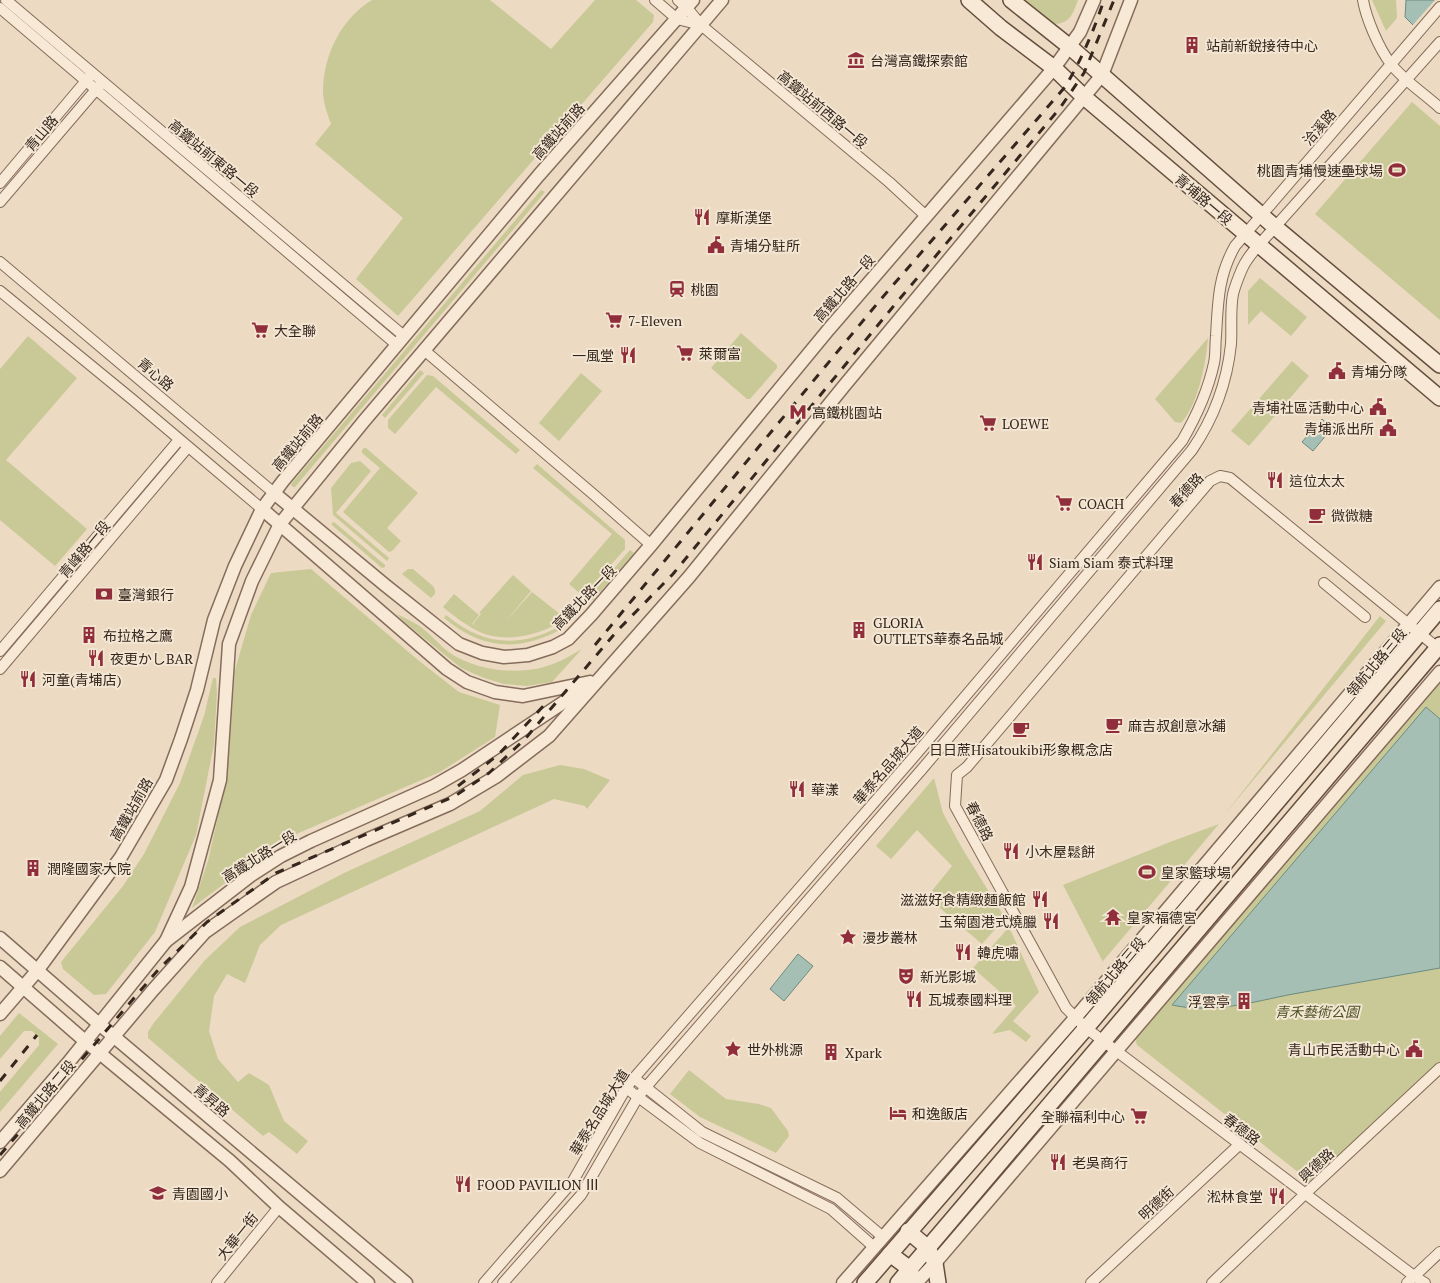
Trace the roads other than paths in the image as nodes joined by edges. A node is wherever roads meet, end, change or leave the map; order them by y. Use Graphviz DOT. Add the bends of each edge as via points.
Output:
graph roads {
  1 [pos="6,0"];
  2 [pos="655,0"];
  3 [pos="722,0"];
  4 [pos="969,0"];
  5 [pos="1011,0"];
  6 [pos="1094,0"];
  7 [pos="1131,0"];
  8 [pos="1363,0"];
  9 [pos="686,3"];
  10 [pos="1440,7"];
  11 [pos="0,8"];
  12 [pos="677,19"];
  13 [pos="701,25"];
  14 [pos="1440,42"];
  15 [pos="1070,47"];
  16 [pos="1390,64"];
  17 [pos="1054,68"];
  18 [pos="1102,75"];
  19 [pos="89,77"];
  20 [pos="1406,80"];
  21 [pos="103,81"];
  22 [pos="95,89"];
  23 [pos="1084,97"];
  24 [pos="1440,108"];
  25 [pos="0,183"];
  26 [pos="0,202"];
  27 [pos="1262,214"];
  28 [pos="926,216"];
  29 [pos="1276,227"];
  30 [pos="1244,234"];
  31 [pos="1259,246"];
  32 [pos="0,262"];
  33 [pos="0,291"];
  34 [pos="400,341"];
  35 [pos="424,350"];
  36 [pos="1440,365"];
  37 [pos="1440,398"];
  38 [pos="179,440"];
  39 [pos="188,447"];
  40 [pos="274,493"];
  41 [pos="262,509"];
  42 [pos="293,509"];
  43 [pos="280,524"];
  44 [pos="651,546"];
  45 [pos="1324,583"];
  46 [pos="1440,587"];
  47 [pos="1440,609"];
  48 [pos="1365,617"];
  49 [pos="1414,628"];
  50 [pos="1439,648"];
  51 [pos="0,650"];
  52 [pos="0,669"];
  53 [pos="1440,672"];
  54 [pos="597,680"];
  55 [pos="0,938"];
  56 [pos="166,941"];
  57 [pos="0,967"];
  58 [pos="37,970"];
  59 [pos="23,987"];
  60 [pos="0,1014"];
  61 [pos="1076,1017"];
  62 [pos="99,1024"];
  63 [pos="1086,1028"];
  64 [pos="113,1036"];
  65 [pos="85,1041"];
  66 [pos="1109,1047"];
  67 [pos="99,1053"];
  68 [pos="1440,1068"];
  69 [pos="634,1078"];
  70 [pos="646,1087"];
  71 [pos="626,1088"];
  72 [pos="638,1097"];
  73 [pos="0,1142"];
  74 [pos="1240,1144"];
  75 [pos="0,1171"];
  76 [pos="1306,1193"];
  77 [pos="279,1206"];
  78 [pos="908,1231"];
  79 [pos="879,1242"];
  80 [pos="928,1248"];
  81 [pos="1440,1252"];
  82 [pos="890,1254"];
  83 [pos="935,1263"];
  84 [pos="914,1278"];
  85 [pos="1410,1280"];
  86 [pos="217,1283"];
  87 [pos="368,1283"];
  88 [pos="406,1283"];
  89 [pos="484,1283"];
  90 [pos="503,1283"];
  91 [pos="843,1283"];
  92 [pos="865,1283"];
  93 [pos="898,1283"];
  94 [pos="938,1283"];
  95 [pos="1091,1283"];
  96 [pos="1212,1283"];
  97 [pos="1424,1283"];
  1 -- 19 [label="street, 高鐵站前東路一段"];
  2 -- 12 [label="street, 高鐵站前西路一段"];
  3 -- 13 [label="street"];
  4 -- 17 [label="main road, 青埔路一段"];
  5 -- 15 [label="main road, 青埔路一段"];
  6 -- 15 [label="street, 高鐵北路一段"];
  7 -- 18 [label="street, 高鐵北路一段"];
  8 -- 16 [label="street" via="1365,12"];
  9 -- 12 [label="street, 高鐵站前路"];
  9 -- 13 [label="street, 高鐵站前西路一段"];
  10 -- 16 [label="street, 洽溪路"];
  11 -- 19 [label="street, 高鐵站前東路一段"];
  12 -- 13 [label="street, 高鐵站前西路一段"];
  12 -- 34 [label="street, 高鐵站前路" via="539,174"];
  13 -- 28 [label="street, 高鐵站前西路一段"];
  13 -- 35 [label="street"];
  14 -- 20 [label="street"];
  15 -- 17 [label="street, 高鐵北路一段"];
  15 -- 18 [label="main road, 青埔路一段"];
  16 -- 20 [label="street"];
  16 -- 27 [label="street, 洽溪路"];
  17 -- 23 [label="main road, 青埔路一段"];
  17 -- 28 [label="street, 高鐵北路一段"];
  18 -- 23 [label="street, 高鐵北路一段"];
  18 -- 27 [label="main road, 青埔路一段"];
  19 -- 21 [label="street, 高鐵站前東路一段"];
  19 -- 22 [label="street, 高鐵站前東路一段"];
  19 -- 25 [label="street, 青山路"];
  20 -- 24 [label="street"];
  20 -- 29 [label="street"];
  21 -- 22 [label="street, 青山路"];
  21 -- 34 [label="street, 高鐵站前東路一段"];
  22 -- 26 [label="street, 青山路"];
  22 -- 34 [label="street, 高鐵站前東路一段"];
  23 -- 30 [label="main road, 青埔路一段"];
  23 -- 54 [label="street, 高鐵北路一段" via="689,577"];
  27 -- 29 [label="main road, 青埔路一段"];
  27 -- 30 [label="street, 洽溪路"];
  28 -- 44 [label="street, 高鐵北路一段"];
  29 -- 31 [label="street"];
  29 -- 36 [label="main road, 青埔路一段"];
  30 -- 31 [label="main road, 青埔路一段"];
  30 -- 69 [label="street, 華泰名品城大道" via="1227,260 1219,287 1214,361 1206,392 1182,441 912,759"];
  31 -- 37 [label="main road, 青埔路一段"];
  31 -- 70 [label="street, 華泰名品城大道" via="1243,267 1233,294 1228,372 1216,406 1192,450 923,768"];
  32 -- 40 [label="street, 青心路"];
  33 -- 38 [label="street"];
  34 -- 40 [label="street, 高鐵站前路"];
  35 -- 42 [label="street"];
  35 -- 44 [label="street"];
  38 -- 39 [label="street"];
  38 -- 51 [label="street, 青峰路一段"];
  39 -- 41 [label="street"];
  39 -- 52 [label="street, 青峰路一段"];
  40 -- 41 [label="street, 高鐵站前路"];
  40 -- 42 [label="street, 青心路"];
  41 -- 43 [label="street"];
  41 -- 58 [label="street, 高鐵站前路" via="214,620 196,690 166,780 121,857"];
  42 -- 43 [label="street"];
  42 -- 44 [label="street, 高鐵北路一段" via="458,644 504,657 528,655 568,639"];
  43 -- 54 [label="street" via="447,669 467,682 495,692 523,696"];
  43 -- 56 [label="street" via="252,581 230,644 220,780 191,887"];
  45 -- 48 [label="street"];
  46 -- 49 [label="street, 領航北路三段"];
  47 -- 49 [label="main road, 領航北路三段"];
  49 -- 50 [label="street, 春德路"];
  49 -- 61 [label="street, 領航北路三段"];
  49 -- 61 [label="street, 春德路" via="1230,478 1220,476 1210,481 967,768 957,775 955,806 1066,1008"];
  49 -- 63 [label="main road, 領航北路三段"];
  50 -- 66 [label="main road"];
  53 -- 66 [label="street"];
  54 -- 56 [label="street, 高鐵北路一段" via="434,786 281,856"];
  54 -- 64 [label="street, 高鐵北路一段" via="549,736 497,776 450,804 276,882 206,932"];
  55 -- 58 [label="street, 青昇路"];
  56 -- 62 [label="street, 高鐵北路一段"];
  57 -- 59 [label="street"];
  58 -- 59 [label="street"];
  58 -- 62 [label="street, 青昇路"];
  59 -- 60 [label="street"];
  59 -- 65 [label="street"];
  61 -- 63 [label="street, 春德路"];
  61 -- 79 [label="street, 領航北路三段"];
  62 -- 64 [label="street, 青昇路"];
  62 -- 65 [label="street, 高鐵北路二段"];
  63 -- 66 [label="street, 春德路"];
  63 -- 78 [label="main road, 領航北路三段"];
  64 -- 67 [label="street, 高鐵北路二段"];
  64 -- 88 [label="street, 青昇路"];
  65 -- 67 [label="street"];
  65 -- 73 [label="street, 高鐵北路二段"];
  66 -- 74 [label="street, 春德路"];
  66 -- 80 [label="main road"];
  66 -- 83 [label="street"];
  67 -- 75 [label="street, 高鐵北路二段"];
  67 -- 77 [label="street" via="230,1161"];
  68 -- 76 [label="street, 興德路"];
  69 -- 70 [label="street"];
  69 -- 71 [label="street, 華泰名品城大道"];
  70 -- 72 [label="street, 華泰名品城大道"];
  70 -- 79 [label="street" via="702,1132 837,1198"];
  71 -- 72 [label="street"];
  71 -- 89 [label="street, 華泰名品城大道" via="573,1181"];
  72 -- 79 [label="street" via="700,1143 830,1208"];
  72 -- 90 [label="street, 華泰名品城大道" via="581,1194"];
  74 -- 76 [label="street, 春德路"];
  74 -- 95 [label="street, 明德街"];
  76 -- 85 [label="street, 春德路"];
  76 -- 96 [label="street, 興德路"];
  77 -- 86 [label="street, 大華一街"];
  77 -- 87 [label="street"];
  78 -- 79 [label="street"];
  78 -- 80 [label="main road"];
  78 -- 82 [label="main road, 領航北路三段"];
  79 -- 82 [label="street"];
  79 -- 91 [label="street, 領航北路三段"];
  80 -- 83 [label="main road"];
  80 -- 84 [label="main road"];
  81 -- 85 [label="street"];
  82 -- 84 [label="main road"];
  82 -- 92 [label="main road, 領航北路三段"];
  83 -- 84 [label="street"];
  83 -- 94 [label="main road"];
  84 -- 93 [label="main road"];
  85 -- 97 [label="street, 春德路"];
}
